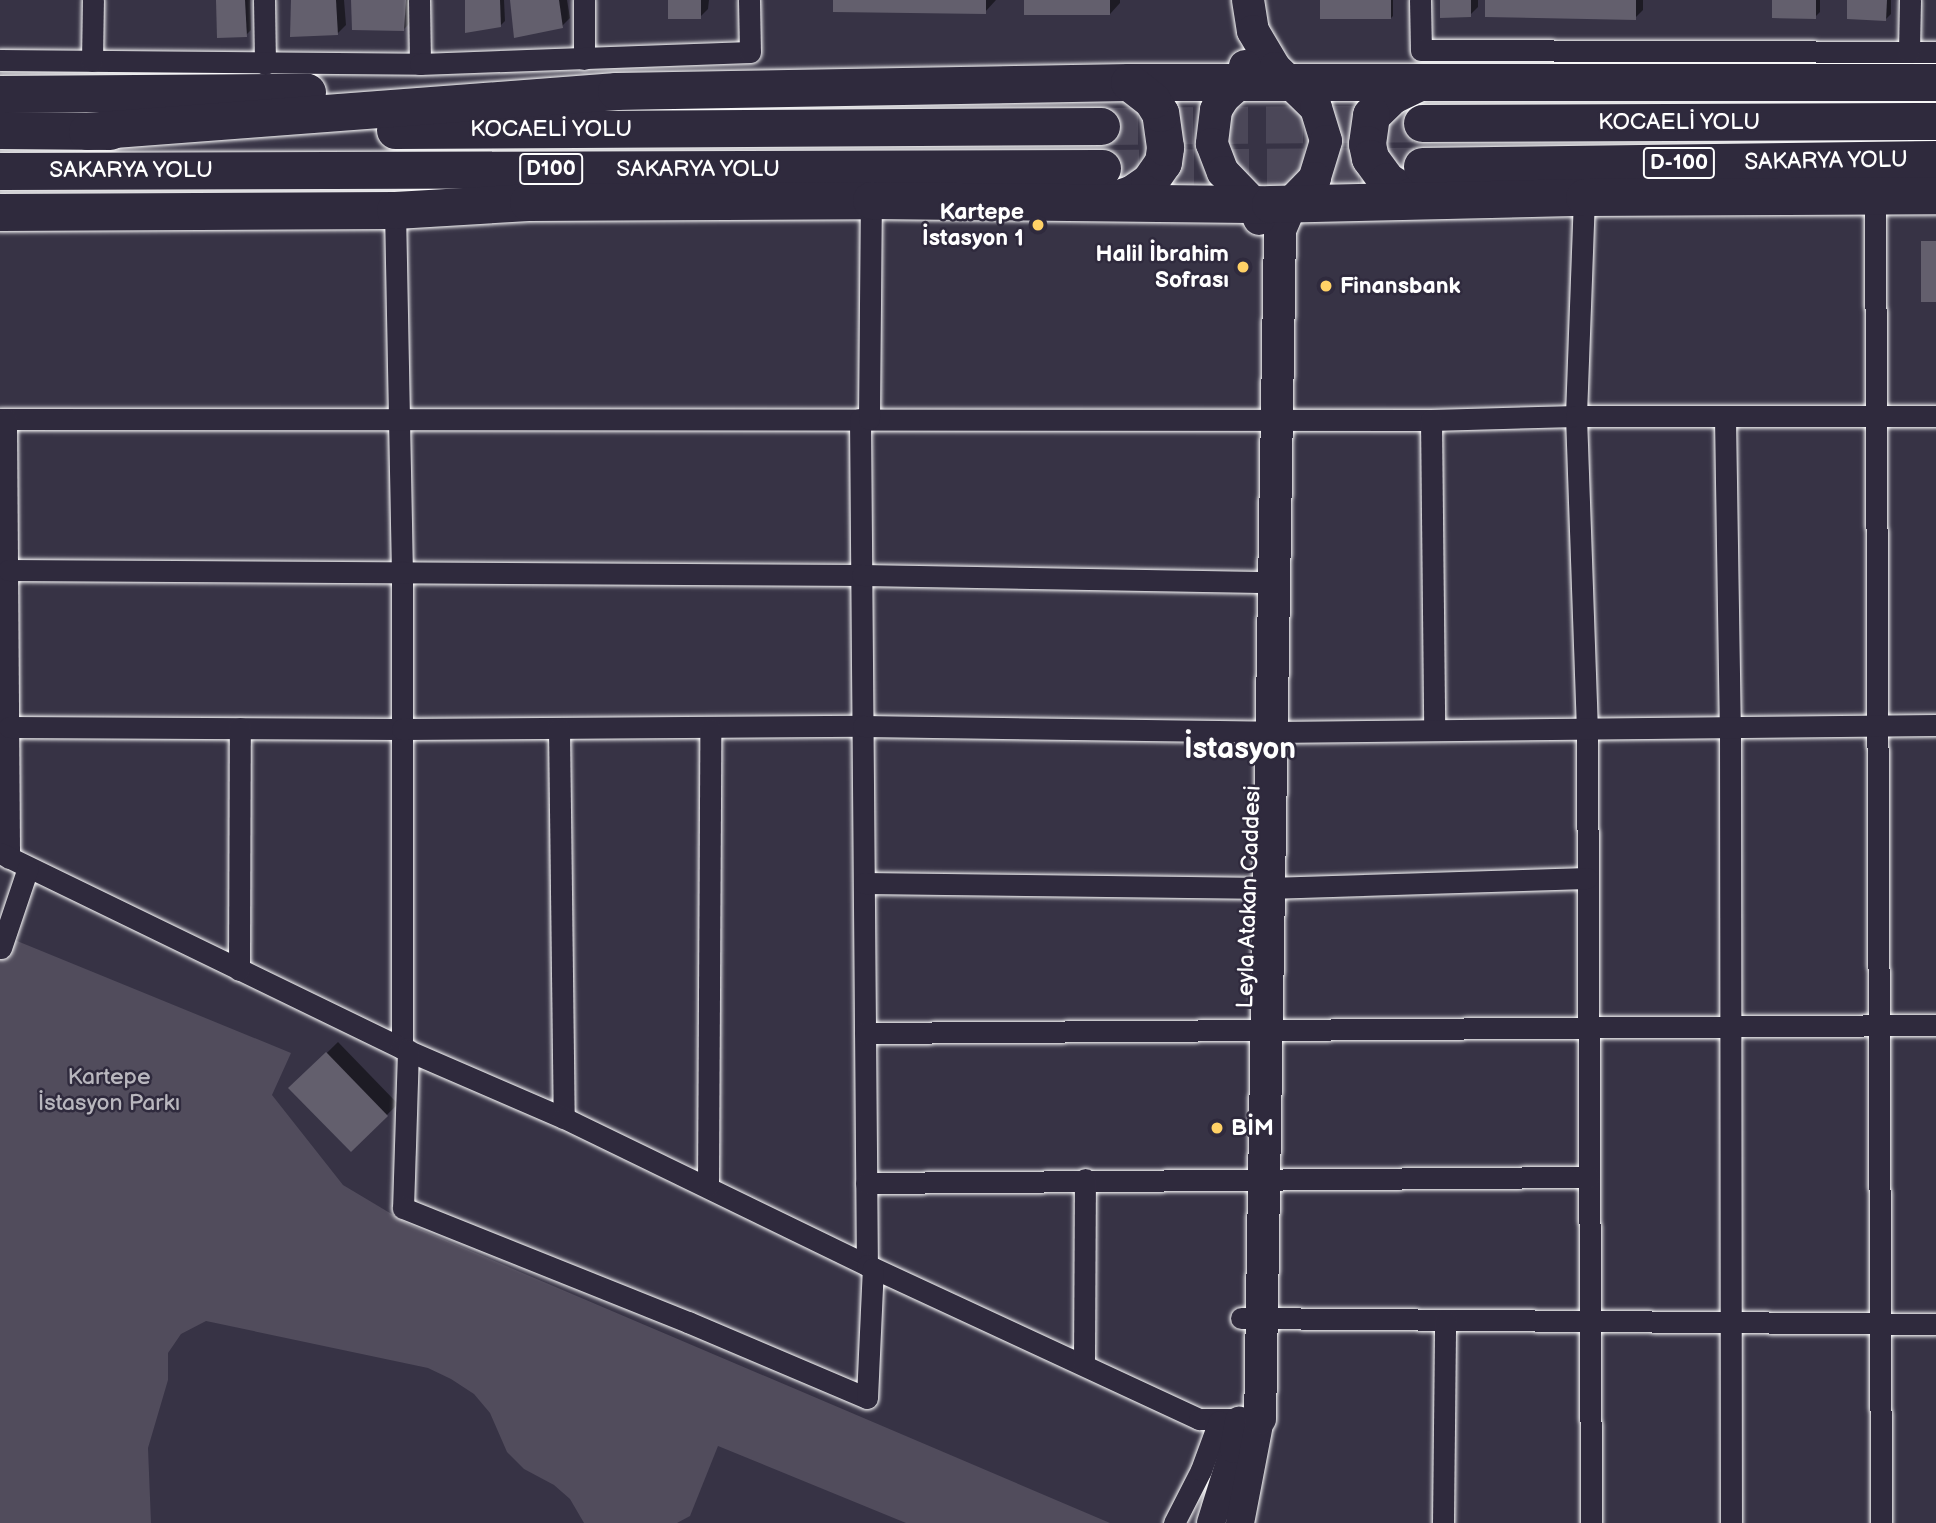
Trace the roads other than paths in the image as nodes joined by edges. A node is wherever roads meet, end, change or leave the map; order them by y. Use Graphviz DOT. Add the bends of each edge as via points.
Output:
graph roads {
  1 [pos="93,0"];
  2 [pos="264,0"];
  3 [pos="419,0"];
  4 [pos="584,0"];
  5 [pos="749,0"];
  6 [pos="1248,0"];
  7 [pos="1420,0"];
  8 [pos="1910,0"];
  9 [pos="1253,31"];
  10 [pos="1909,52"];
  11 [pos="1936,52"];
  12 [pos="584,59"];
  13 [pos="0,60"];
  14 [pos="92,61"];
  15 [pos="265,64"];
  16 [pos="420,64"];
  17 [pos="1242,81"];
  18 [pos="1285,81"];
  19 [pos="1420,81"];
  20 [pos="1129,82"];
  21 [pos="1936,82"];
  22 [pos="616,91"];
  23 [pos="0,94"];
  24 [pos="1936,121"];
  25 [pos="1422,123"];
  26 [pos="1101,126"];
  27 [pos="0,131"];
  28 [pos="86,131"];
  29 [pos="1936,159"];
  30 [pos="1422,166"];
  31 [pos="75,170"];
  32 [pos="0,171"];
  33 [pos="1105,185"];
  34 [pos="1875,195"];
  35 [pos="1936,195"];
  36 [pos="1584,197"];
  37 [pos="871,200"];
  38 [pos="1448,201"];
  39 [pos="527,202"];
  40 [pos="0,204"];
  41 [pos="395,209"];
  42 [pos="99,211"];
  43 [pos="0,212"];
  44 [pos="1271,223"];
  45 [pos="1576,416"];
  46 [pos="1875,416"];
  47 [pos="1936,416"];
  48 [pos="1269,418"];
  49 [pos="1725,418"];
  50 [pos="3,419"];
  51 [pos="399,419"];
  52 [pos="864,419"];
  53 [pos="1431,420"];
  54 [pos="8,570"];
  55 [pos="402,571"];
  56 [pos="862,575"];
  57 [pos="1266,582"];
  58 [pos="1878,725"];
  59 [pos="1936,725"];
  60 [pos="863,726"];
  61 [pos="9,727"];
  62 [pos="1730,727"];
  63 [pos="240,728"];
  64 [pos="559,728"];
  65 [pos="1587,728"];
  66 [pos="402,729"];
  67 [pos="710,729"];
  68 [pos="1434,729"];
  69 [pos="1264,732"];
  70 [pos="4,856"];
  71 [pos="28,868"];
  72 [pos="1587,877"];
  73 [pos="864,883"];
  74 [pos="1258,888"];
  75 [pos="1,948"];
  76 [pos="239,970"];
  77 [pos="1936,1025"];
  78 [pos="1588,1026"];
  79 [pos="1731,1026"];
  80 [pos="1878,1026"];
  81 [pos="1255,1031"];
  82 [pos="865,1033"];
  83 [pos="405,1049"];
  84 [pos="564,1118"];
  85 [pos="1589,1177"];
  86 [pos="1085,1179"];
  87 [pos="1253,1180"];
  88 [pos="866,1183"];
  89 [pos="708,1186"];
  90 [pos="870,1266"];
  91 [pos="1251,1318"];
  92 [pos="1445,1321"];
  93 [pos="1589,1322"];
  94 [pos="1732,1322"];
  95 [pos="1879,1323"];
  96 [pos="1936,1324"];
  97 [pos="1084,1364"];
  98 [pos="1239,1420"];
  99 [pos="1174,1523"];
  100 [pos="1211,1523"];
  101 [pos="1240,1523"];
  102 [pos="1443,1523"];
  103 [pos="1591,1523"];
  104 [pos="1731,1523"];
  105 [pos="1881,1523"];
  1 -- 14 [label="street"];
  2 -- 15 [label="street"];
  3 -- 16 [label="street"];
  4 -- 12 [label="street"];
  5 -- 12 [label="street" via="750,52"];
  6 -- 9 [label="main road"];
  7 -- 10 [label="street" via="1421,50"];
  8 -- 10 [label="street"];
  9 -- 17 [label="main road"];
  9 -- 18 [label="main road"];
  10 -- 11 [label="street"];
  12 -- 16 [label="street"];
  13 -- 14 [label="street"];
  14 -- 15 [label="street"];
  15 -- 16 [label="street"];
  17 -- 18 [label="highway"];
  17 -- 20 [label="highway"];
  17 -- 44 [label="main road" via="1216,110 1212,144 1223,172"];
  18 -- 19 [label="highway"];
  18 -- 44 [label="main road" via="1316,108 1326,141 1315,178"];
  19 -- 21 [label="highway"];
  19 -- 38 [label="highway" via="1392,95 1371,115 1367,144 1378,171 1394,186 1411,196"];
  20 -- 22 [label="highway"];
  20 -- 33 [label="highway" via="1152,100 1160,113 1163,162 1149,182 1133,193"];
  22 -- 23 [label="highway"];
  22 -- 28 [label="highway"];
  24 -- 25 [label="highway, KOCAELİ YOLU / D-100"];
  26 -- 28 [label="highway, KOCAELİ YOLU / D100"];
  27 -- 28 [label="highway, KOCAELİ YOLU / D100"];
  29 -- 30 [label="highway, SAKARYA YOLU / D-100"];
  31 -- 32 [label="highway, SAKARYA YOLU / D100"];
  31 -- 33 [label="highway, SAKARYA YOLU / D100"];
  31 -- 39 [label="highway"];
  33 -- 37 [label="highway"];
  33 -- 44 [label="highway"];
  34 -- 35 [label="highway"];
  34 -- 36 [label="highway"];
  34 -- 46 [label="street"];
  36 -- 38 [label="highway"];
  36 -- 45 [label="street"];
  37 -- 39 [label="highway"];
  37 -- 52 [label="street"];
  38 -- 44 [label="highway" via="1354,202"];
  39 -- 41 [label="highway"];
  40 -- 42 [label="highway"];
  41 -- 42 [label="highway"];
  41 -- 51 [label="street"];
  42 -- 43 [label="highway"];
  44 -- 48 [label="main road, Leyla Atakan Caddesi"];
  45 -- 49 [label="street"];
  45 -- 53 [label="street"];
  45 -- 65 [label="street"];
  46 -- 47 [label="street"];
  46 -- 49 [label="street"];
  46 -- 58 [label="street"];
  48 -- 52 [label="street"];
  48 -- 53 [label="street"];
  48 -- 57 [label="main road, Leyla Atakan Caddesi"];
  49 -- 62 [label="street"];
  50 -- 51 [label="street"];
  50 -- 54 [label="street"];
  51 -- 52 [label="street"];
  51 -- 55 [label="street"];
  52 -- 56 [label="street"];
  53 -- 68 [label="street"];
  54 -- 55 [label="street"];
  54 -- 61 [label="street"];
  55 -- 56 [label="street"];
  55 -- 66 [label="street"];
  56 -- 57 [label="street"];
  56 -- 60 [label="street"];
  57 -- 69 [label="main road, Leyla Atakan Caddesi"];
  58 -- 59 [label="street"];
  58 -- 62 [label="street"];
  58 -- 80 [label="street"];
  60 -- 67 [label="street"];
  60 -- 69 [label="street"];
  60 -- 73 [label="street"];
  61 -- 63 [label="street"];
  61 -- 70 [label="street"];
  62 -- 65 [label="street"];
  62 -- 79 [label="street"];
  63 -- 66 [label="street"];
  63 -- 76 [label="street"];
  64 -- 66 [label="street"];
  64 -- 67 [label="street"];
  64 -- 84 [label="street"];
  65 -- 68 [label="street"];
  65 -- 72 [label="street"];
  66 -- 83 [label="street"];
  67 -- 89 [label="street"];
  68 -- 69 [label="street"];
  69 -- 74 [label="main road, Leyla Atakan Caddesi"];
  70 -- 71 [label="street"];
  71 -- 75 [label="street"];
  71 -- 76 [label="street"];
  72 -- 74 [label="street"];
  72 -- 78 [label="street"];
  73 -- 74 [label="street"];
  73 -- 82 [label="street"];
  74 -- 81 [label="main road, Leyla Atakan Caddesi"];
  76 -- 83 [label="street"];
  77 -- 80 [label="street"];
  78 -- 79 [label="street"];
  78 -- 81 [label="street"];
  78 -- 85 [label="street"];
  79 -- 80 [label="street"];
  79 -- 94 [label="street"];
  80 -- 95 [label="street"];
  81 -- 82 [label="street"];
  81 -- 87 [label="main road, Leyla Atakan Caddesi"];
  82 -- 88 [label="street"];
  83 -- 84 [label="street"];
  83 -- 90 [label="street" via="403,1208 867,1398"];
  84 -- 89 [label="street"];
  85 -- 87 [label="street"];
  85 -- 93 [label="street"];
  86 -- 87 [label="street"];
  86 -- 88 [label="street"];
  86 -- 97 [label="street"];
  87 -- 91 [label="main road, Leyla Atakan Caddesi"];
  88 -- 90 [label="street"];
  89 -- 90 [label="street"];
  90 -- 97 [label="street"];
  91 -- 92 [label="street"];
  91 -- 98 [label="main road, Leyla Atakan Caddesi"];
  92 -- 93 [label="street"];
  92 -- 102 [label="street"];
  93 -- 94 [label="street"];
  93 -- 103 [label="street"];
  94 -- 95 [label="street"];
  94 -- 104 [label="street"];
  95 -- 96 [label="street"];
  95 -- 105 [label="street"];
  97 -- 98 [label="street" via="1199,1419"];
  98 -- 99 [label="street" via="1202,1470"];
  98 -- 100 [label="street, Leyla Atakan Caddesi"];
  98 -- 101 [label="street, Leyla Atakan Caddesi"];
}
